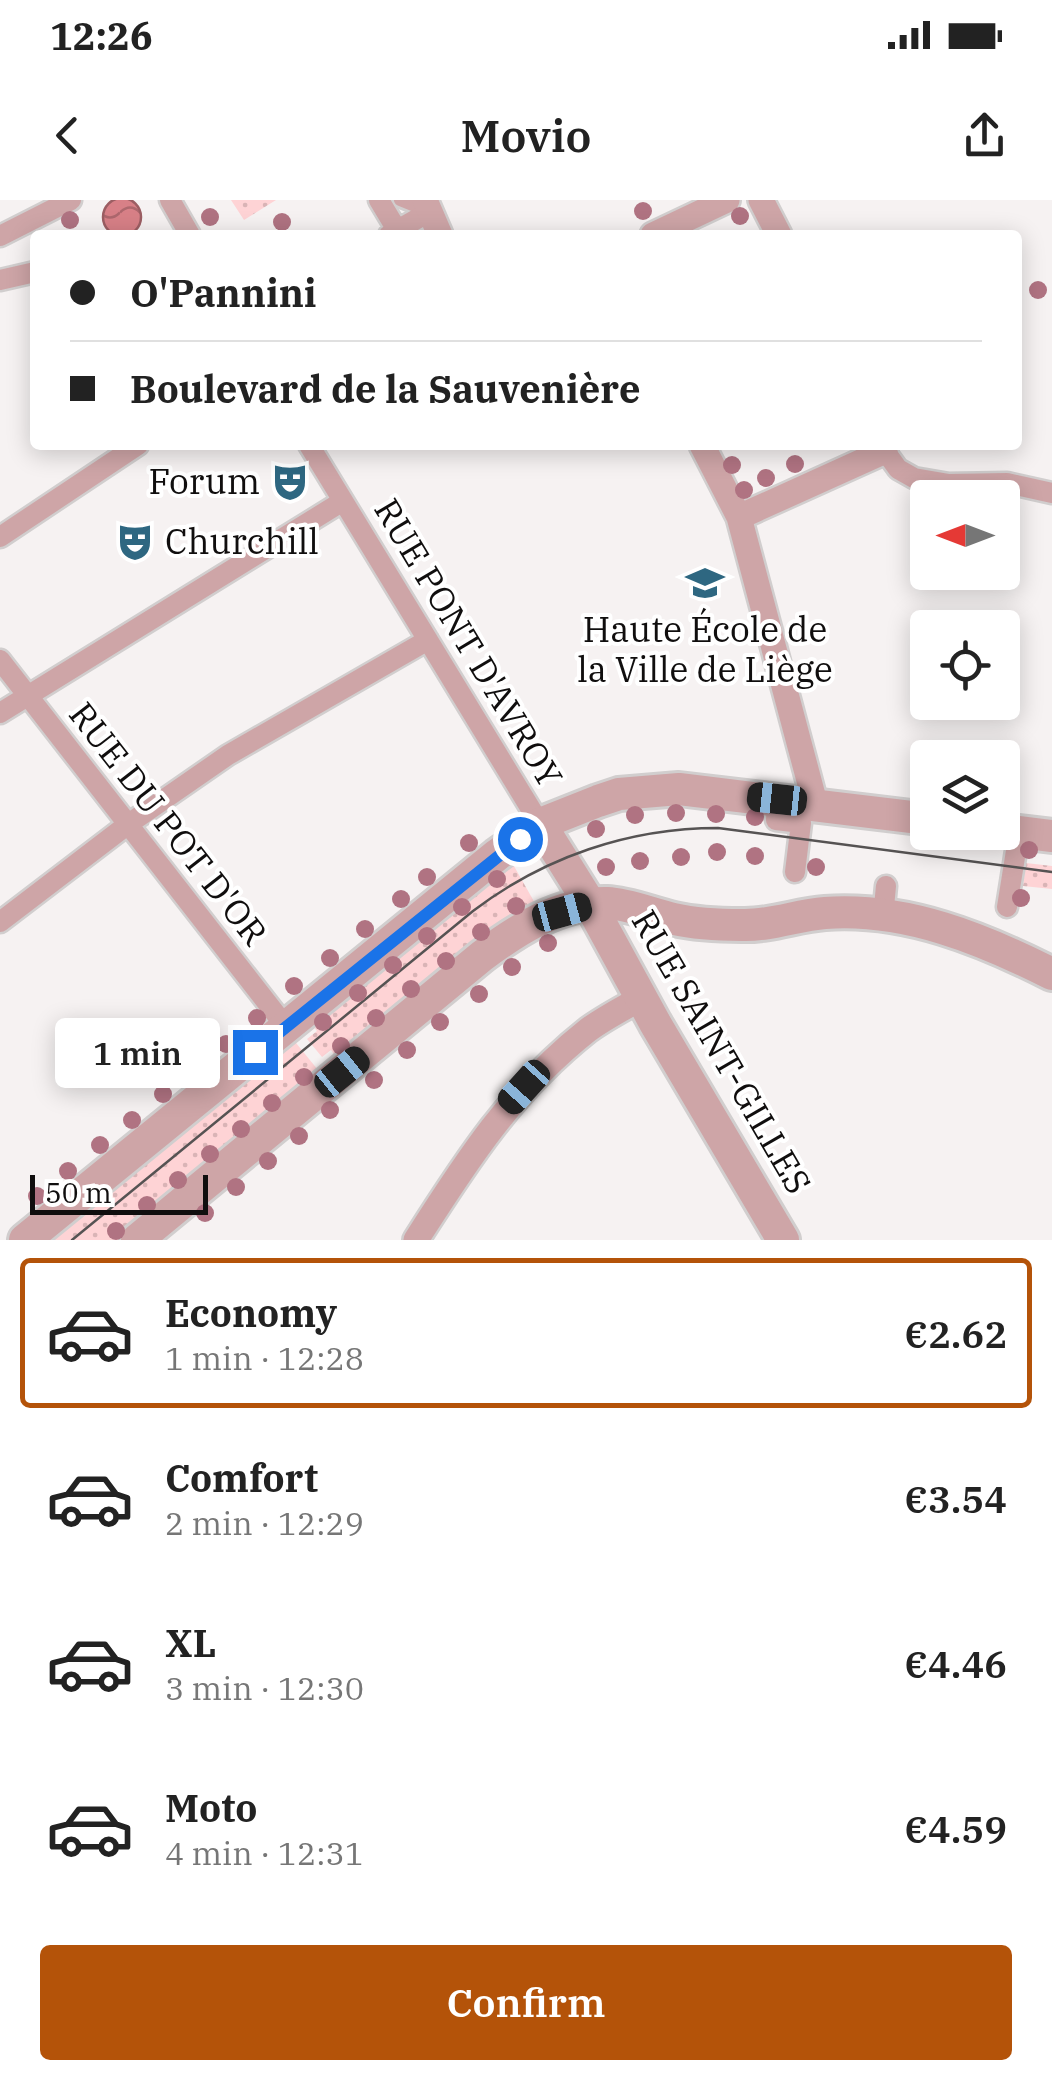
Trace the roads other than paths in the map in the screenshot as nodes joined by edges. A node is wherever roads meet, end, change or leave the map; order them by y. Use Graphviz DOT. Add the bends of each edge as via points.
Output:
graph roads {
  1 [pos="72,200"];
  2 [pos="170,200"];
  3 [pos="378,200"];
  4 [pos="400,200"];
  5 [pos="727,200"];
  6 [pos="431,216"];
  7 [pos="187,230"];
  8 [pos="392,230"];
  9 [pos="400,230"];
  10 [pos="664,230"];
  11 [pos="0,236"];
  12 [pos="30,273"];
  13 [pos="0,280"];
  14 [pos="130,450"];
  15 [pos="312,450"];
  16 [pos="704,450"];
  17 [pos="880,450"];
  18 [pos="885,450"];
  19 [pos="1052,493"];
  20 [pos="343,500"];
  21 [pos="738,517"];
  22 [pos="0,537"];
  23 [pos="428,640"];
  24 [pos="0,660"];
  25 [pos="30,697"];
  26 [pos="0,713"];
  27 [pos="777,799"];
  28 [pos="815,803"];
  29 [pos="910,816"];
  30 [pos="540,824"];
  31 [pos="127,825"];
  32 [pos="1020,832"];
  33 [pos="1052,836"];
  34 [pos="1010,850"];
  35 [pos="795,872"];
  36 [pos="590,904"];
  37 [pos="1007,907"];
  38 [pos="0,922"];
  39 [pos="1052,974"];
  40 [pos="641,998"];
  41 [pos="286,1027"];
  42 [pos="25,1240"];
  43 [pos="137,1240"];
  44 [pos="416,1240"];
  45 [pos="783,1240"];
  1 -- 11 [label="street"];
  2 -- 7 [label="street"];
  3 -- 8 [label="street"];
  4 -- 6 [label="lane"];
  5 -- 10 [label="street"];
  6 -- 9 [label="street"];
  12 -- 13 [label="street"];
  14 -- 22 [label="street"];
  15 -- 20 [label="street, RUE PONT D'AVROY"];
  16 -- 21 [label="street"];
  17 -- 21 [label="street"];
  18 -- 19 [label="street" via="914,478"];
  20 -- 23 [label="street, RUE PONT D'AVROY"];
  20 -- 25 [label="street"];
  21 -- 28 [label="street"];
  23 -- 30 [label="street, RUE PONT D'AVROY"];
  23 -- 31 [label="street" via="228,755"];
  24 -- 25 [label="street, RUE DU POT D'OR"];
  25 -- 26 [label="street"];
  25 -- 31 [label="street, RUE DU POT D'OR"];
  27 -- 28 [label="street"];
  27 -- 30 [label="street" via="678,789 620,794"];
  27 -- 35 [label="street" via="776,820 801,823"];
  28 -- 29 [label="street"];
  30 -- 36 [label="street, RUE SAINT-GILLES"];
  30 -- 41 [label="street"];
  31 -- 38 [label="street"];
  31 -- 41 [label="street, RUE DU POT D'OR"];
  32 -- 33 [label="street"];
  34 -- 37 [label="street"];
  36 -- 39 [label="street" via="747,926 885,902"];
  36 -- 40 [label="street, RUE SAINT-GILLES"];
  36 -- 43 [label="street" via="539,919 492,949"];
  40 -- 44 [label="street" via="590,1028 524,1087 481,1138"];
  40 -- 45 [label="street, RUE SAINT-GILLES"];
  41 -- 42 [label="street"];
}
